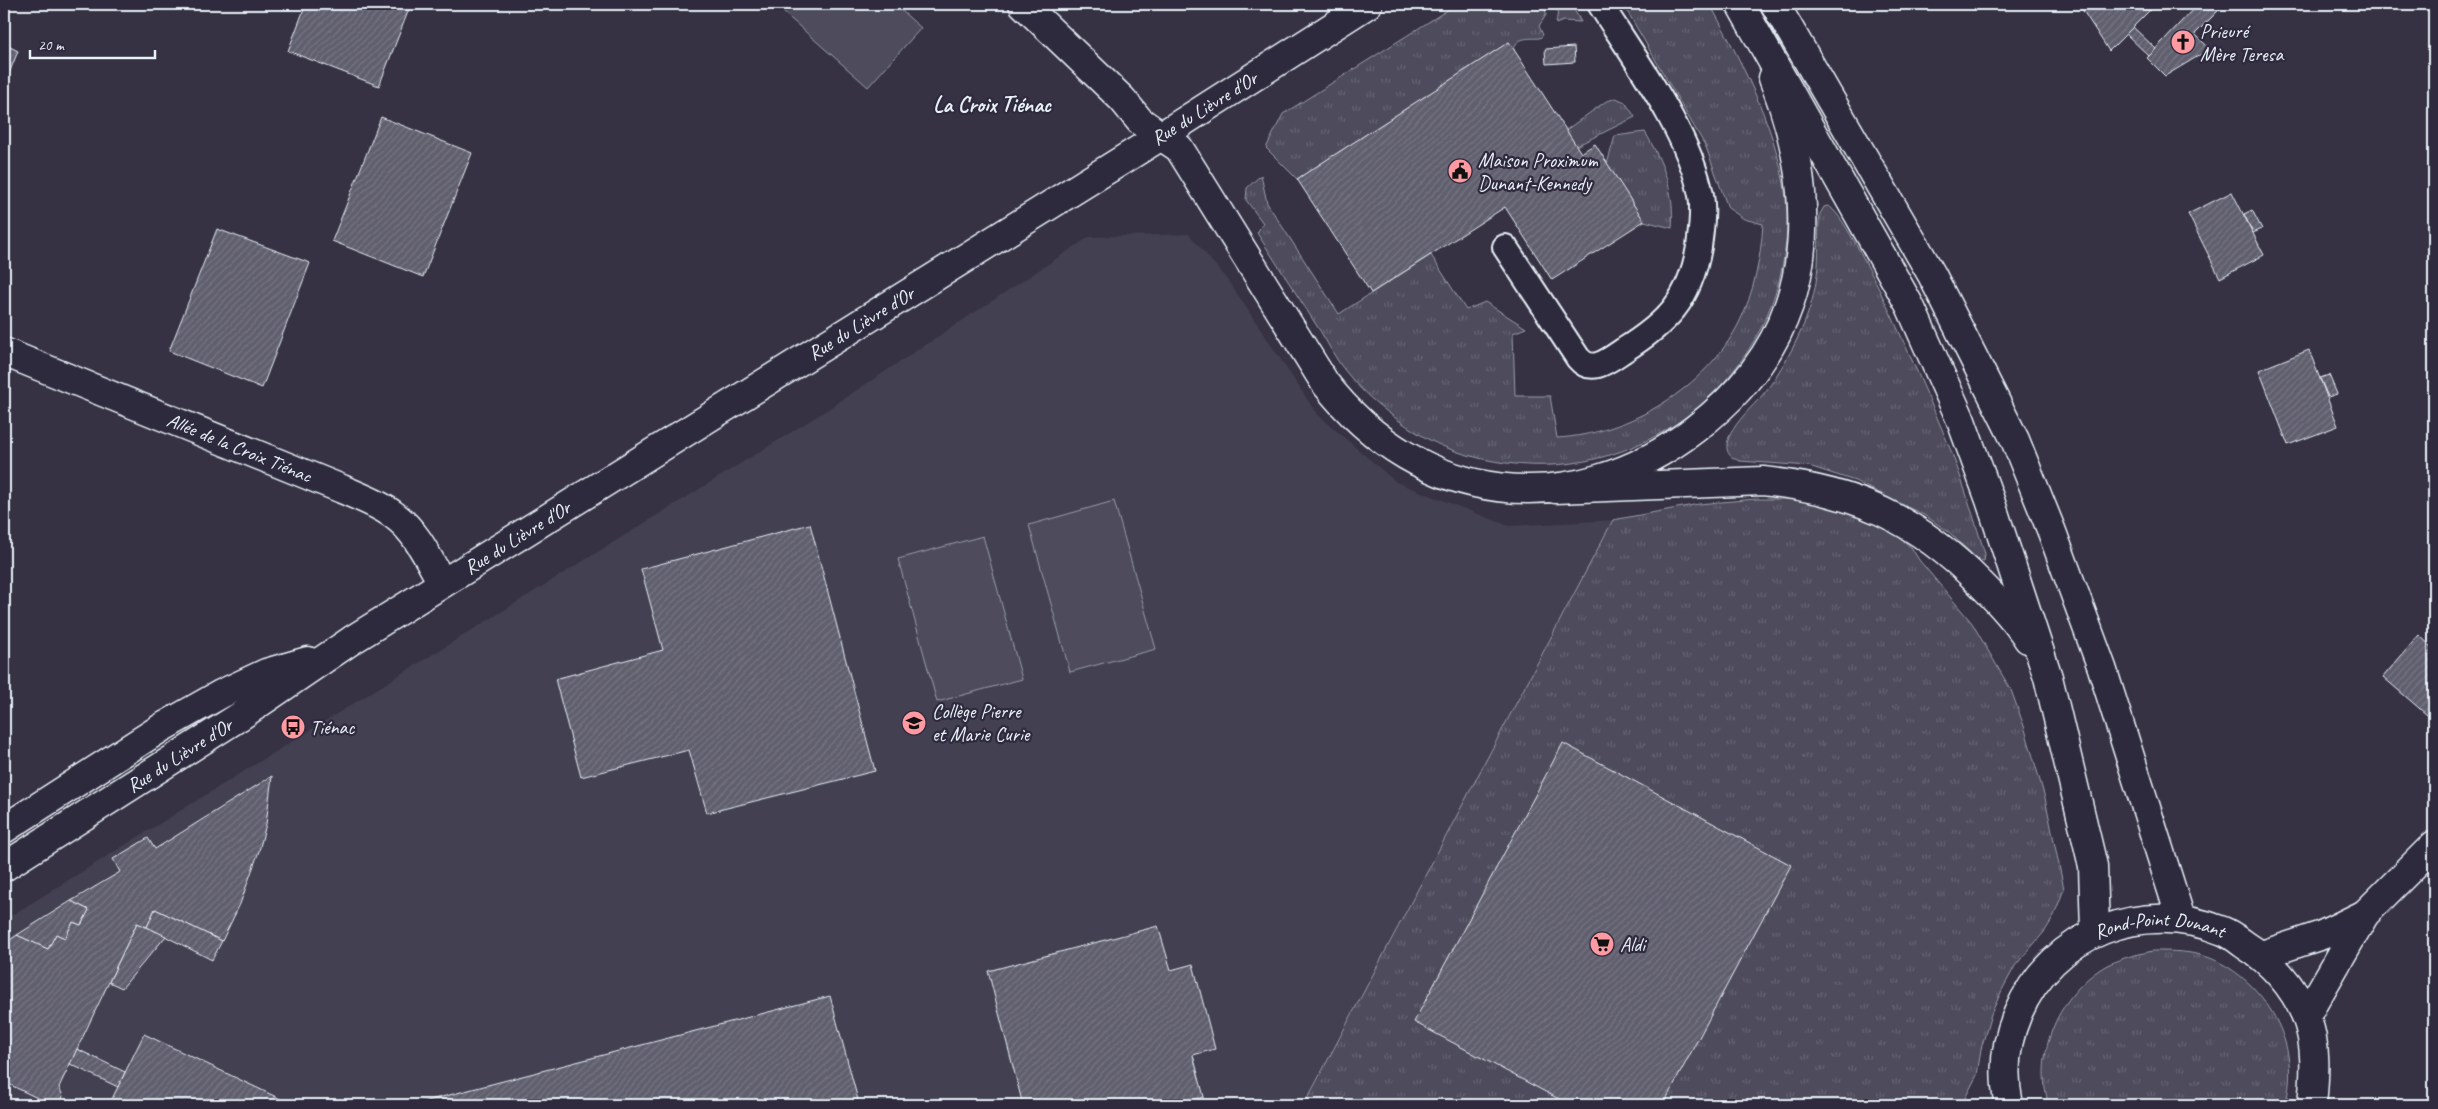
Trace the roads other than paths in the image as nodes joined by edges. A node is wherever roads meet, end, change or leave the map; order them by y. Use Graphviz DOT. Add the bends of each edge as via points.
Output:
graph roads {
  1 [pos="1023,4"];
  2 [pos="1368,4"];
  3 [pos="1600,4"];
  4 [pos="1775,4"];
  5 [pos="1745,12"];
  6 [pos="1161,136"];
  7 [pos="1505,247"];
  8 [pos="4,352"];
  9 [pos="1555,490"];
  10 [pos="442,583"];
  11 [pos="352,640"];
  12 [pos="2048,677"];
  13 [pos="4,829"];
  14 [pos="2434,845"];
  15 [pos="4,867"];
  16 [pos="2365,914"];
  17 [pos="2181,919"];
  18 [pos="2096,931"];
  19 [pos="2262,955"];
  20 [pos="2306,1016"];
  21 [pos="2002,1097"];
  22 [pos="2312,1105"];
  1 -- 6 [label="street" via="1122,99 1140,121"];
  2 -- 6 [label="street, Rue du Lièvre d'Or"];
  3 -- 7 [label="lane" via="1681,137 1696,176 1701,195 1702,227 1689,284 1673,312 1658,327 1606,362 1584,365"];
  4 -- 17 [label="street" via="1932,275 2015,440 2102,668"];
  5 -- 9 [label="street" via="1786,115 1800,190 1800,263 1780,326 1746,381 1709,419 1686,436 1666,450 1620,472"];
  5 -- 12 [label="street" via="1863,220 1938,364 1990,500"];
  6 -- 9 [label="street" via="1179,148 1325,384 1354,416 1397,449 1444,474 1489,486"];
  6 -- 10 [label="street, Rue du Lièvre d'Or"];
  8 -- 10 [label="street, Allée de la Croix Tiénac" via="383,508 410,531"];
  9 -- 12 [label="street" via="1763,481 1795,484 1851,498 1906,523 1951,556 2005,608 2025,634"];
  10 -- 11 [label="street, Rue du Lièvre d'Or"];
  11 -- 13 [label="street, Rue du Lièvre d'Or" via="311,660 266,673 221,694"];
  11 -- 15 [label="street, Rue du Lièvre d'Or" via="242,715"];
  12 -- 18 [label="street" via="2093,866"];
  14 -- 16 [label="street"];
  16 -- 19 [label="street" via="2322,935"];
  16 -- 20 [label="street"];
  17 -- 18 [label="street, Rond-Point Dunant" via="2137,919"];
  17 -- 19 [label="street, Rond-Point Dunant" via="2224,931"];
  18 -- 21 [label="street, Rond-Point Dunant" via="2056,956 2027,992 2009,1035"];
  19 -- 20 [label="street, Rond-Point Dunant" via="2287,983"];
  20 -- 22 [label="street, Rond-Point Dunant" via="2316,1065"];
}
